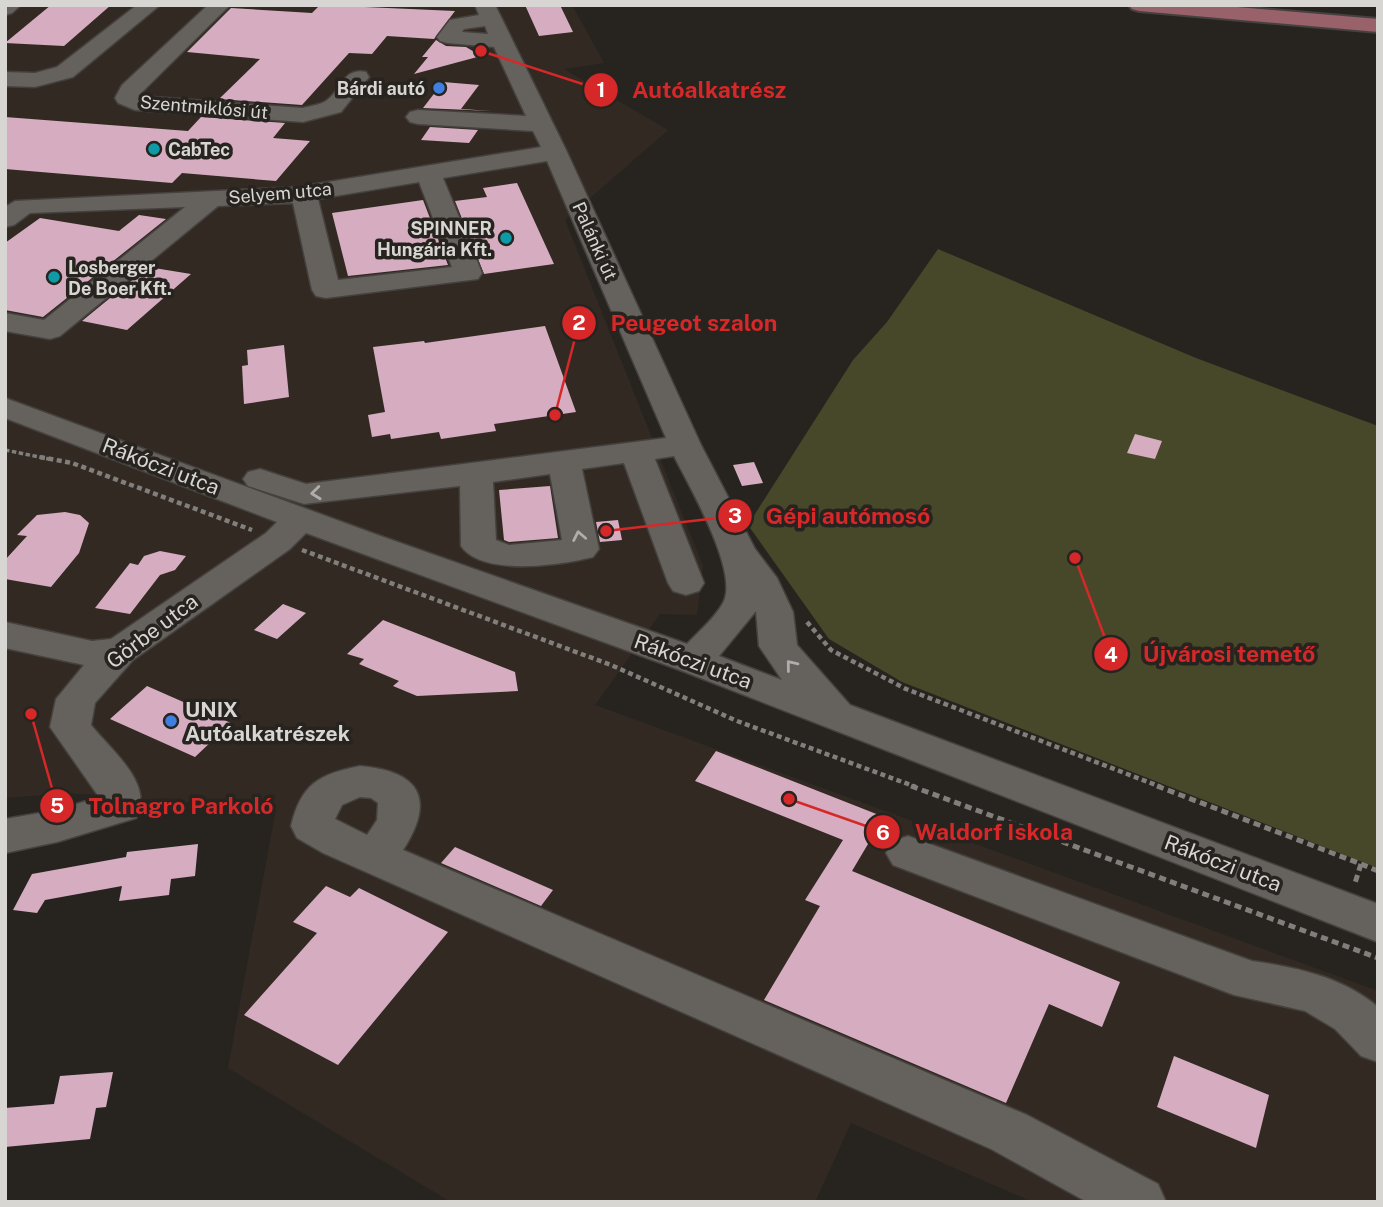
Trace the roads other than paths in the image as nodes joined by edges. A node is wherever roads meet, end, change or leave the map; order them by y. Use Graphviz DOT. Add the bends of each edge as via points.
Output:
graph roads {
  1 [pos="11,5"];
  2 [pos="150,5"];
  3 [pos="220,5"];
  4 [pos="1139,5"];
  5 [pos="5,9"];
  6 [pos="493,21"];
  7 [pos="1378,26"];
  8 [pos="358,77"];
  9 [pos="5,79"];
  10 [pos="418,117"];
  11 [pos="542,124"];
  12 [pos="555,152"];
  13 [pos="428,173"];
  14 [pos="304,194"];
  15 [pos="211,199"];
  16 [pos="5,219"];
  17 [pos="5,322"];
  18 [pos="5,407"];
  19 [pos="685,445"];
  20 [pos="636,452"];
  21 [pos="564,463"];
  22 [pos="173,471"];
  23 [pos="476,474"];
  24 [pos="384,485"];
  25 [pos="289,529"];
  26 [pos="739,553"];
  27 [pos="686,583"];
  28 [pos="588,622"];
  29 [pos="775,629"];
  30 [pos="5,635"];
  31 [pos="120,651"];
  32 [pos="694,660"];
  33 [pos="837,715"];
  34 [pos="5,836"];
  35 [pos="908,853"];
  36 [pos="375,857"];
  37 [pos="1362,916"];
  38 [pos="1378,1041"];
  39 [pos="1139,1202"];
  1 -- 5 [label="street"];
  2 -- 9 [label="street" via="65,72"];
  3 -- 8 [label="street, Szentmiklósi út" via="130,89 126,98 135,103 303,115 333,107"];
  4 -- 7 [label="main road"];
  6 -- 11 [label="street, Palánki út"];
  10 -- 11 [label="street"];
  11 -- 12 [label="street, Palánki út"];
  12 -- 13 [label="street, Selyem utca"];
  12 -- 19 [label="street, Palánki út"];
  13 -- 14 [label="street, Selyem utca"];
  13 -- 14 [label="street" via="468,273 326,290"];
  14 -- 15 [label="street, Selyem utca"];
  15 -- 16 [label="street, Selyem utca" via="24,205"];
  15 -- 17 [label="street" via="50,330"];
  18 -- 22 [label="street, Rákóczi utca"];
  19 -- 20 [label="street"];
  19 -- 26 [label="street, Palánki út"];
  20 -- 21 [label="street"];
  20 -- 27 [label="street"];
  21 -- 23 [label="lane"];
  23 -- 21 [label="street, one-way" via="479,546 506,556 581,549"];
  24 -- 22 [label="street, one-way" via="304,494 229,468"];
  22 -- 25 [label="street, Rákóczi utca"];
  23 -- 24 [label="street"];
  24 -- 28 [label="street" via="367,508 376,523 540,578"];
  25 -- 28 [label="street, Rákóczi utca"];
  25 -- 31 [label="street, Görbe utca"];
  26 -- 29 [label="street, Palánki út" via="765,590 775,612"];
  26 -- 32 [label="street, Palánki út" via="741,606"];
  28 -- 32 [label="street, Rákóczi utca"];
  29 -- 32 [label="street" via="751,651"];
  33 -- 29 [label="street, Palánki út, one-way" via="788,662"];
  30 -- 31 [label="street" via="92,654"];
  31 -- 34 [label="street, Görbe utca" via="76,699 70,727 120,790 121,807"];
  32 -- 33 [label="street, Rákóczi utca"];
  33 -- 37 [label="street, Rákóczi utca"];
  35 -- 38 [label="street" via="1251,981 1291,986 1329,999 1368,1027"];
  36 -- 39 [label="street" via="1009,1132"];
}
